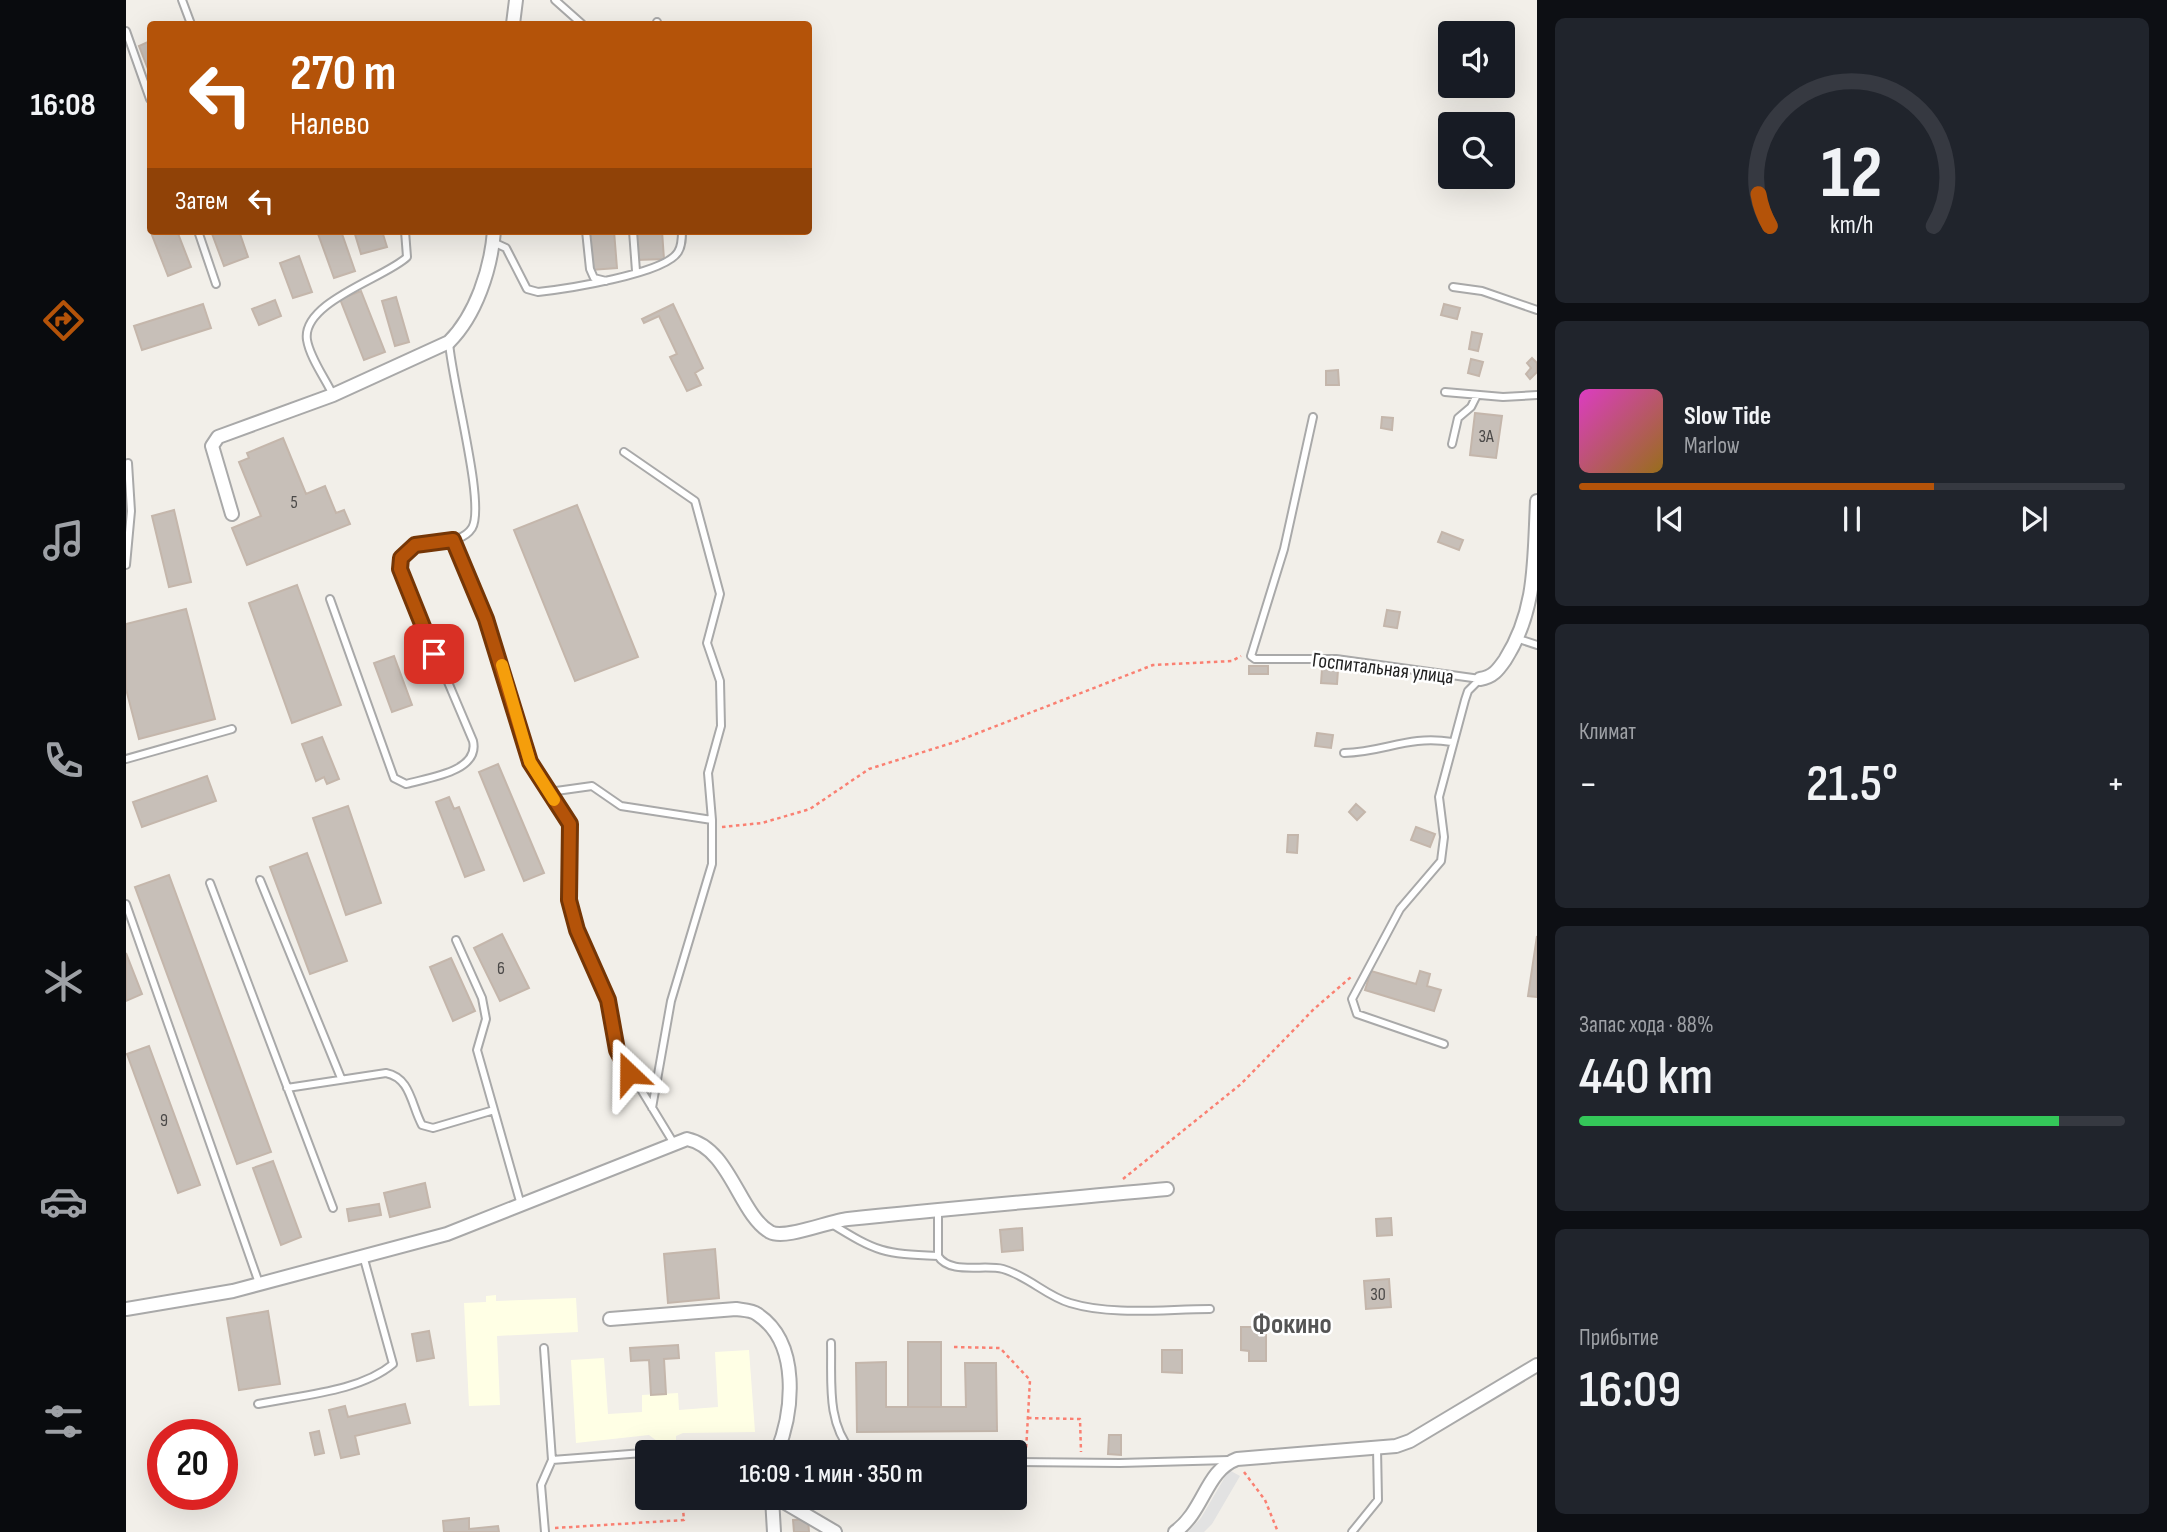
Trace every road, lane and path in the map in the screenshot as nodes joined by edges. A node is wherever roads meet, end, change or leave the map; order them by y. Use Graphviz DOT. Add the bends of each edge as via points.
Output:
graph roads {
  1 [pos="181,0"];
  2 [pos="516,0"];
  3 [pos="555,0"];
  4 [pos="567,13"];
  5 [pos="190,21"];
  6 [pos="513,21"];
  7 [pos="568,21"];
  8 [pos="578,21"];
  9 [pos="126,31"];
  10 [pos="147,90"];
  11 [pos="199,235"];
  12 [pos="405,235"];
  13 [pos="586,235"];
  14 [pos="633,235"];
  15 [pos="682,235"];
  16 [pos="493,237"];
  17 [pos="636,271"];
  18 [pos="608,282"];
  19 [pos="216,284"];
  20 [pos="1453,287"];
  21 [pos="1537,310"];
  22 [pos="449,342"];
  23 [pos="1445,392"];
  24 [pos="333,395"];
  25 [pos="1477,395"];
  26 [pos="1537,395"];
  27 [pos="1313,417"];
  28 [pos="1452,444"];
  29 [pos="624,453"];
  30 [pos="128,463"];
  31 [pos="1537,501"];
  32 [pos="232,514"];
  33 [pos="453,540"];
  34 [pos="126,565"];
  35 [pos="330,599"];
  36 [pos="1519,639"];
  37 [pos="1537,645"];
  38 [pos="1250,652"];
  39 [pos="1480,680"];
  40 [pos="232,729"];
  41 [pos="1452,742"];
  42 [pos="1344,753"];
  43 [pos="126,759"];
  44 [pos="549,792"];
  45 [pos="712,820"];
  46 [pos="260,880"];
  47 [pos="210,883"];
  48 [pos="126,904"];
  49 [pos="457,940"];
  50 [pos="1353,976"];
  51 [pos="1444,1044"];
  52 [pos="341,1078"];
  53 [pos="287,1088"];
  54 [pos="652,1108"];
  55 [pos="494,1110"];
  56 [pos="673,1142"];
  57 [pos="1167,1189"];
  58 [pos="1105,1195"];
  59 [pos="522,1206"];
  60 [pos="333,1209"];
  61 [pos="938,1211"];
  62 [pos="829,1222"];
  63 [pos="938,1256"];
  64 [pos="364,1259"];
  65 [pos="259,1283"];
  66 [pos="126,1309"];
  67 [pos="1210,1309"];
  68 [pos="610,1319"];
  69 [pos="831,1343"];
  70 [pos="954,1347"];
  71 [pos="544,1348"];
  72 [pos="1537,1365"];
  73 [pos="258,1404"];
  74 [pos="1028,1418"];
  75 [pos="780,1440"];
  76 [pos="842,1440"];
  77 [pos="1027,1440"];
  78 [pos="1377,1448"];
  79 [pos="635,1454"];
  80 [pos="1237,1459"];
  81 [pos="552,1460"];
  82 [pos="1027,1462"];
  83 [pos="1081,1462"];
  84 [pos="683,1510"];
  85 [pos="774,1510"];
  86 [pos="796,1510"];
  87 [pos="545,1530"];
  88 [pos="774,1532"];
  89 [pos="835,1532"];
  90 [pos="1175,1532"];
  91 [pos="1278,1532"];
  92 [pos="1352,1532"];
  1 -- 5 [label="lane"];
  2 -- 6 [label="street"];
  3 -- 4 [label="lane"];
  4 -- 7 [label="lane"];
  4 -- 8 [label="lane"];
  9 -- 10 [label="lane"];
  11 -- 19 [label="lane"];
  12 -- 24 [label="lane" via="407,257 349,289 308,329 307,342"];
  13 -- 18 [label="lane" via="594,278"];
  14 -- 17 [label="lane"];
  15 -- 17 [label="lane" via="671,260"];
  16 -- 18 [label="lane" via="506,248 527,289 538,292"];
  16 -- 22 [label="street" via="464,327"];
  17 -- 18 [label="lane"];
  20 -- 21 [label="lane" via="1482,291"];
  22 -- 24 [label="street"];
  22 -- 33 [label="lane" via="476,509 473,527"];
  23 -- 25 [label="lane"];
  24 -- 32 [label="street" via="218,437 212,446 213,458"];
  25 -- 26 [label="lane"];
  25 -- 28 [label="lane" via="1458,418"];
  27 -- 38 [label="lane" via="1284,549"];
  29 -- 45 [label="lane" via="695,501 720,594 707,643 720,681 722,726 708,773"];
  30 -- 34 [label="lane" via="131,511"];
  31 -- 36 [label="street, Госпитальная улица" via="1533,592"];
  33 -- 35 [label="lane" via="415,545 401,558 400,569 473,741 471,759 455,769 406,784 394,778"];
  33 -- 44 [label="lane" via="486,619 530,762"];
  36 -- 37 [label="lane"];
  36 -- 39 [label="street, Госпитальная улица" via="1496,673"];
  38 -- 39 [label="lane, Госпитальная улица" via="1255,659 1336,659"];
  38 -- 45 [label="path" via="1232,661 1153,666 955,742 869,769 810,809 724,828"];
  39 -- 41 [label="lane" via="1468,691"];
  40 -- 43 [label="lane"];
  41 -- 42 [label="lane" via="1415,739 1373,751"];
  41 -- 51 [label="lane" via="1439,797 1444,837 1441,861 1400,909 1352,999 1357,1014"];
  44 -- 45 [label="lane" via="592,786 621,806"];
  44 -- 54 [label="lane" via="570,824 569,900 577,930 608,1000 617,1050"];
  45 -- 54 [label="lane" via="712,864 671,1001"];
  46 -- 52 [label="lane"];
  47 -- 53 [label="lane"];
  48 -- 65 [label="lane"];
  49 -- 55 [label="lane" via="482,998 486,1019 477,1050"];
  50 -- 58 [label="path" via="1241,1084"];
  52 -- 53 [label="lane"];
  52 -- 55 [label="lane" via="397,1075 422,1125 433,1128"];
  53 -- 60 [label="lane"];
  54 -- 56 [label="lane"];
  55 -- 59 [label="lane"];
  56 -- 59 [label="street"];
  56 -- 62 [label="street" via="699,1141 710,1150 769,1232 780,1235"];
  57 -- 58 [label="street"];
  58 -- 61 [label="street"];
  59 -- 64 [label="street"];
  61 -- 62 [label="street"];
  61 -- 63 [label="lane"];
  62 -- 63 [label="lane" via="890,1254"];
  63 -- 67 [label="lane" via="952,1266 1001,1269 1068,1303 1093,1308"];
  64 -- 65 [label="street"];
  64 -- 73 [label="lane" via="393,1364 381,1374 341,1386"];
  65 -- 66 [label="street" via="233,1292"];
  68 -- 75 [label="street" via="736,1309 756,1313 777,1337 789,1375 789,1407"];
  69 -- 76 [label="lane" via="834,1422"];
  70 -- 74 [label="path" via="1000,1348 1030,1380"];
  71 -- 81 [label="lane"];
  72 -- 78 [label="street" via="1410,1441"];
  74 -- 77 [label="path"];
  74 -- 83 [label="path" via="1080,1419"];
  78 -- 80 [label="street"];
  78 -- 92 [label="lane" via="1378,1500"];
  79 -- 81 [label="lane"];
  80 -- 83 [label="lane"];
  80 -- 90 [label="street" via="1222,1465 1191,1519"];
  80 -- 91 [label="path" via="1265,1500"];
  81 -- 87 [label="lane" via="541,1485"];
  82 -- 83 [label="lane"];
  84 -- 87 [label="path" via="684,1521"];
  85 -- 88 [label="street"];
  86 -- 89 [label="street"];
}
